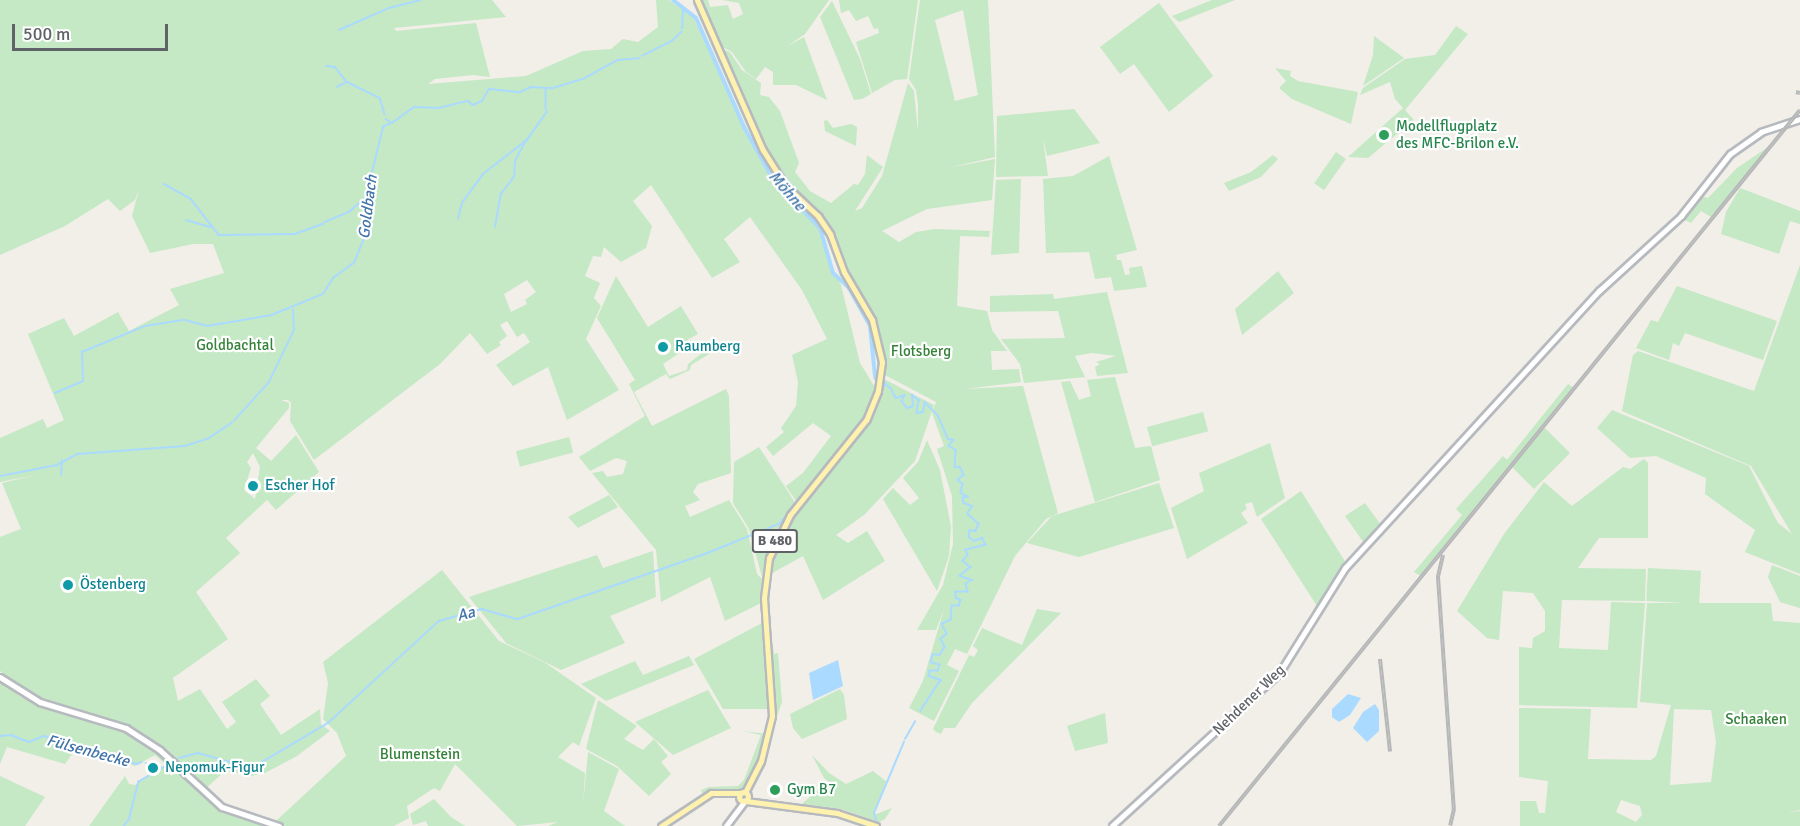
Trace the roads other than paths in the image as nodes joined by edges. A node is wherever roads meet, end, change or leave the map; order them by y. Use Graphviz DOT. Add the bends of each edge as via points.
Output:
graph roads {
  1 [pos="697,0"];
  2 [pos="1800,119"];
  3 [pos="0,677"];
  4 [pos="751,784"];
  5 [pos="744,797"];
  6 [pos="758,802"];
  7 [pos="766,805"];
  8 [pos="279,826"];
  9 [pos="661,826"];
  10 [pos="726,826"];
  11 [pos="876,826"];
  12 [pos="1112,826"];
  1 -- 4 [label="main road, B 480" via="763,150 784,184 828,230 848,279 870,316 881,351 880,384 866,420 790,515 772,550 764,598 773,690 770,730"];
  2 -- 12 [label="street, Nehdener Weg" via="1761,132 1730,154 1681,216 1599,291 1383,525 1331,586 1280,672"];
  3 -- 8 [label="street" via="40,702 126,728 160,750 222,807"];
  4 -- 5 [label="main road, B 480"];
  4 -- 6 [label="main road" via="751,793"];
  5 -- 6 [label="main road"];
  5 -- 7 [label="main road"];
  5 -- 9 [label="main road" via="730,792 706,795"];
  5 -- 10 [label="street"];
  6 -- 7 [label="main road"];
  7 -- 11 [label="main road" via="837,813"];
}
